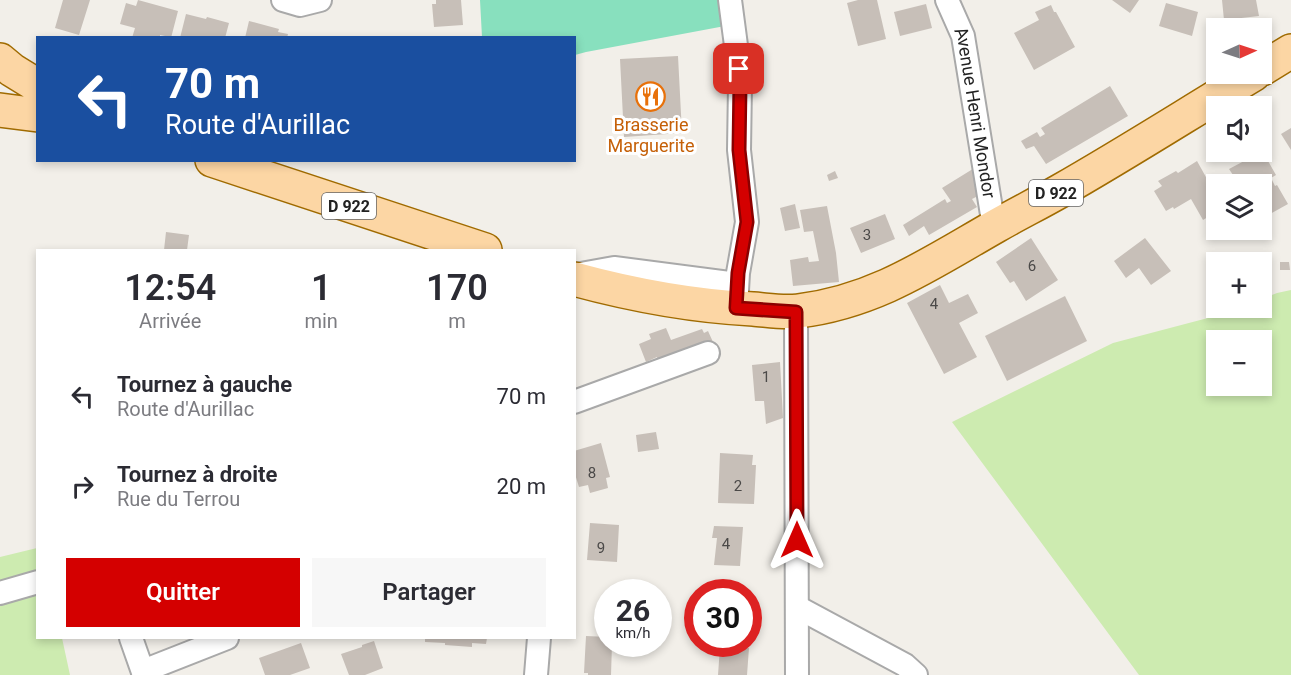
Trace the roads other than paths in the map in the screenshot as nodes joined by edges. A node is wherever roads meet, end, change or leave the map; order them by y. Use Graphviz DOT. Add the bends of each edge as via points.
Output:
graph roads {
  1 [pos="283,0"];
  2 [pos="320,0"];
  3 [pos="730,0"];
  4 [pos="947,0"];
  5 [pos="1291,51"];
  6 [pos="0,60"];
  7 [pos="1272,63"];
  8 [pos="1237,84"];
  9 [pos="36,85"];
  10 [pos="0,110"];
  11 [pos="36,115"];
  12 [pos="218,162"];
  13 [pos="994,227"];
  14 [pos="482,249"];
  15 [pos="576,278"];
  16 [pos="737,296"];
  17 [pos="796,312"];
  18 [pos="708,353"];
  19 [pos="576,401"];
  20 [pos="36,583"];
  21 [pos="0,593"];
  22 [pos="797,607"];
  23 [pos="131,639"];
  24 [pos="225,639"];
  25 [pos="539,639"];
  26 [pos="144,673"];
  27 [pos="536,675"];
  28 [pos="797,675"];
  29 [pos="916,675"];
  1 -- 2 [label="street" via="300,5"];
  3 -- 16 [label="street" via="740,84 739,150 747,222"];
  4 -- 13 [label="street, Avenue Henri Mondor" via="963,36"];
  5 -- 7 [label="main road"];
  6 -- 9 [label="main road"];
  8 -- 13 [label="main road, Avenue Henri Mondor / D 922"];
  10 -- 11 [label="main road"];
  12 -- 14 [label="main road, D 922"];
  13 -- 17 [label="main road, Avenue Henri Mondor / D 922" via="879,290"];
  15 -- 16 [label="main road, D 922" via="635,295 677,302"];
  16 -- 17 [label="main road, D 922"];
  17 -- 22 [label="street"];
  18 -- 19 [label="street"];
  20 -- 21 [label="street"];
  22 -- 28 [label="street"];
  22 -- 29 [label="street" via="905,665"];
  23 -- 26 [label="street"];
  24 -- 26 [label="street"];
  25 -- 27 [label="street"];
}
